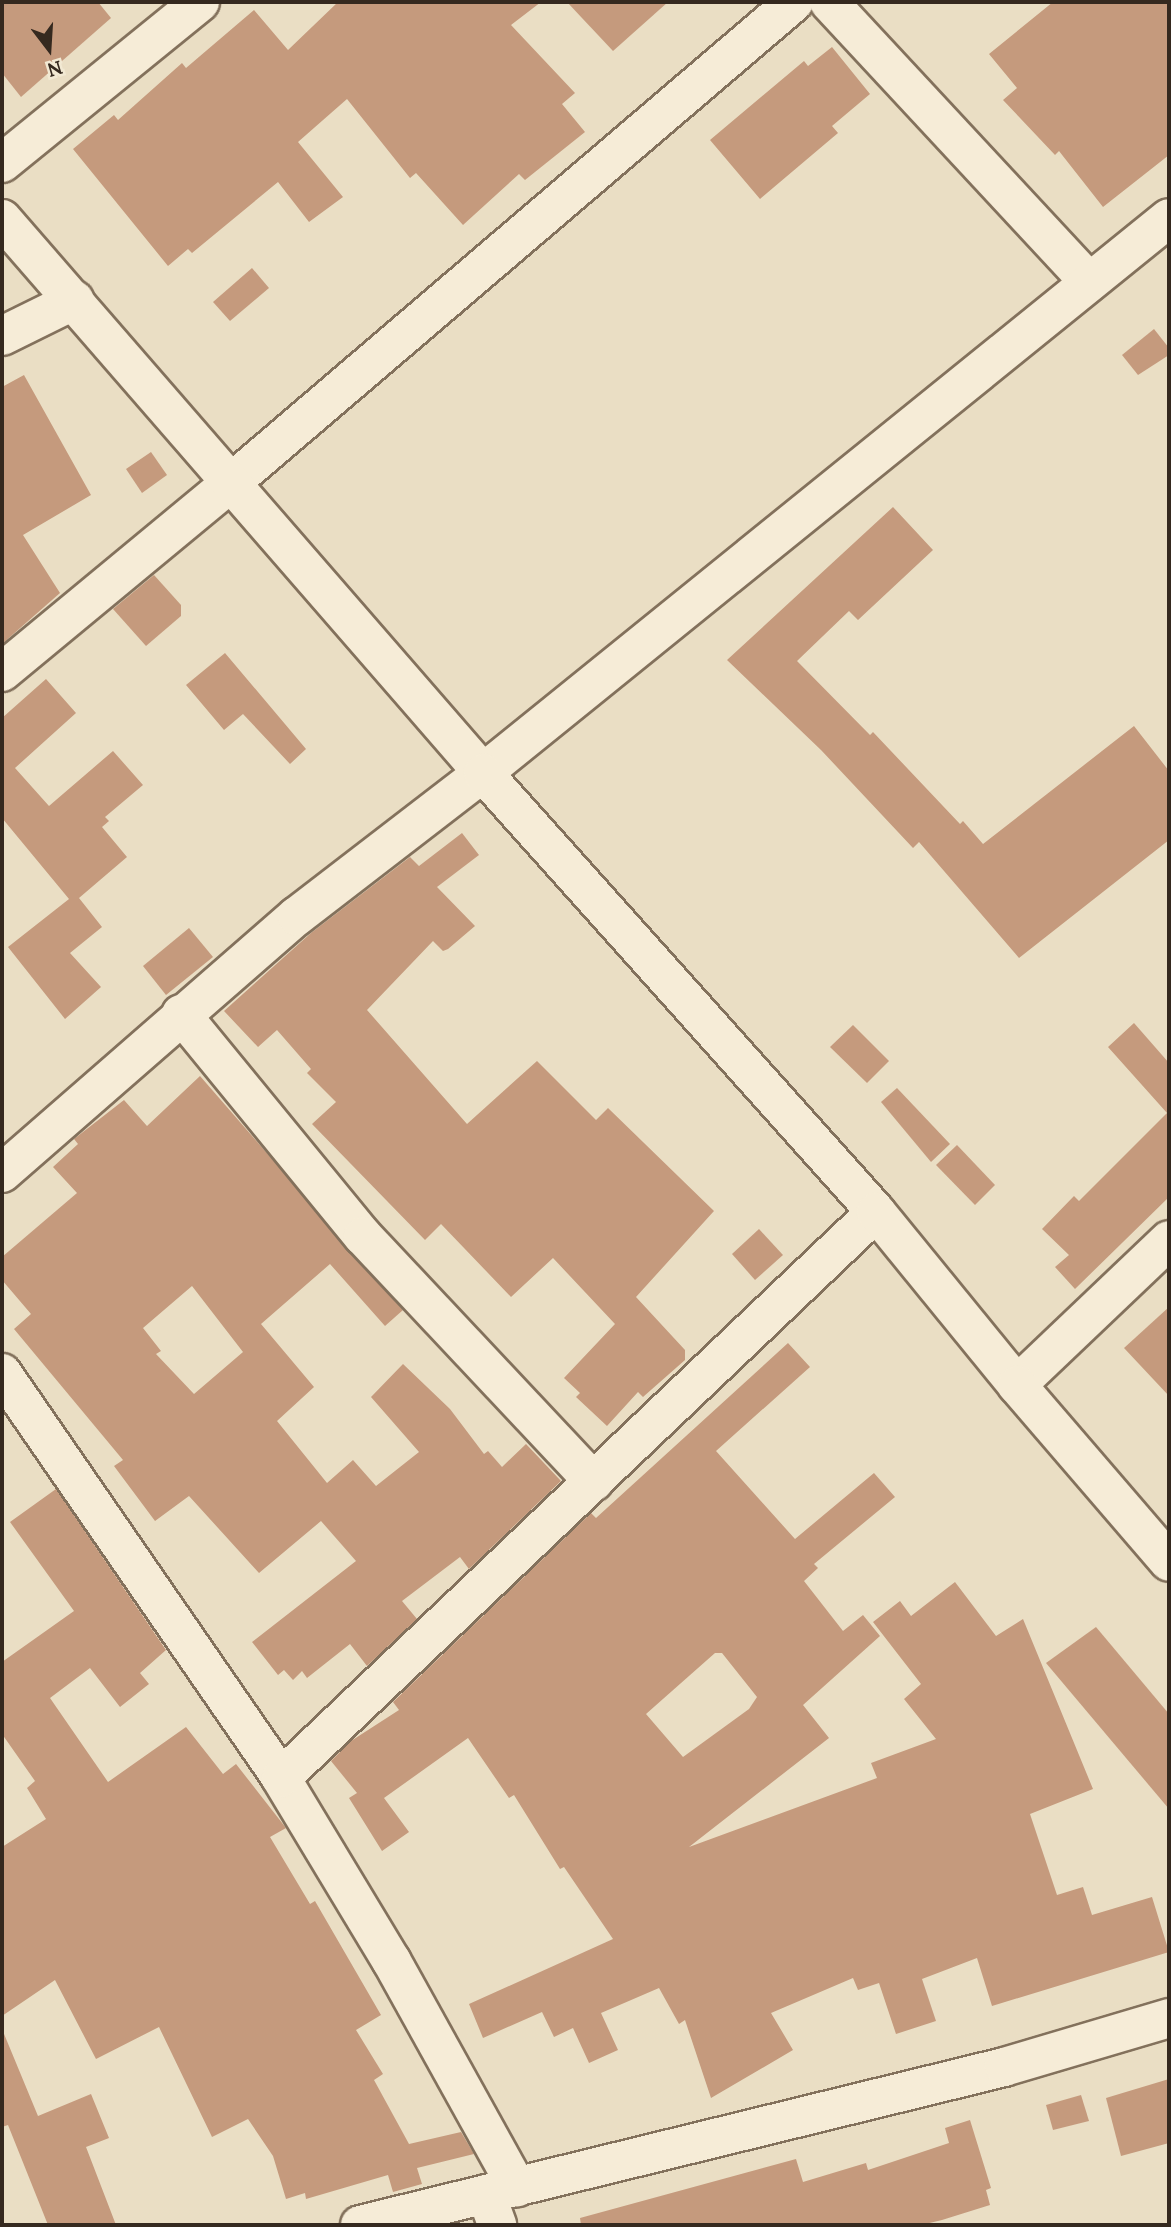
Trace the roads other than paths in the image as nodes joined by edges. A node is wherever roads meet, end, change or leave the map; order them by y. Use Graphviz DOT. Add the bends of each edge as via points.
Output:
graph roads {
  1 [pos="200,2"];
  2 [pos="794,2"];
  3 [pos="829,2"];
  4 [pos="2,163"];
  5 [pos="1169,218"];
  6 [pos="2,219"];
  7 [pos="1089,282"];
  8 [pos="75,300"];
  9 [pos="2,337"];
  10 [pos="232,482"];
  11 [pos="2,672"];
  12 [pos="483,773"];
  13 [pos="181,1014"];
  14 [pos="2,1173"];
  15 [pos="876,1212"];
  16 [pos="1169,1240"];
  17 [pos="2,1374"];
  18 [pos="1017,1385"];
  19 [pos="594,1482"];
  20 [pos="1169,1562"];
  21 [pos="281,1778"];
  22 [pos="1169,2018"];
  23 [pos="500,2202"];
  24 [pos="360,2225"];
  1 -- 4 [label="street"];
  2 -- 10 [label="street"];
  3 -- 7 [label="street"];
  5 -- 7 [label="street"];
  6 -- 8 [label="street"];
  7 -- 12 [label="street"];
  8 -- 9 [label="street"];
  8 -- 10 [label="street"];
  10 -- 11 [label="street"];
  10 -- 12 [label="street"];
  12 -- 13 [label="street" via="297,916"];
  12 -- 15 [label="street"];
  13 -- 14 [label="street"];
  13 -- 19 [label="street" via="363,1236"];
  15 -- 18 [label="street"];
  15 -- 19 [label="street"];
  16 -- 18 [label="street"];
  17 -- 21 [label="street"];
  18 -- 20 [label="street"];
  19 -- 21 [label="street"];
  21 -- 23 [label="street" via="391,1960"];
  22 -- 23 [label="street"];
  23 -- 24 [label="street"];
}
